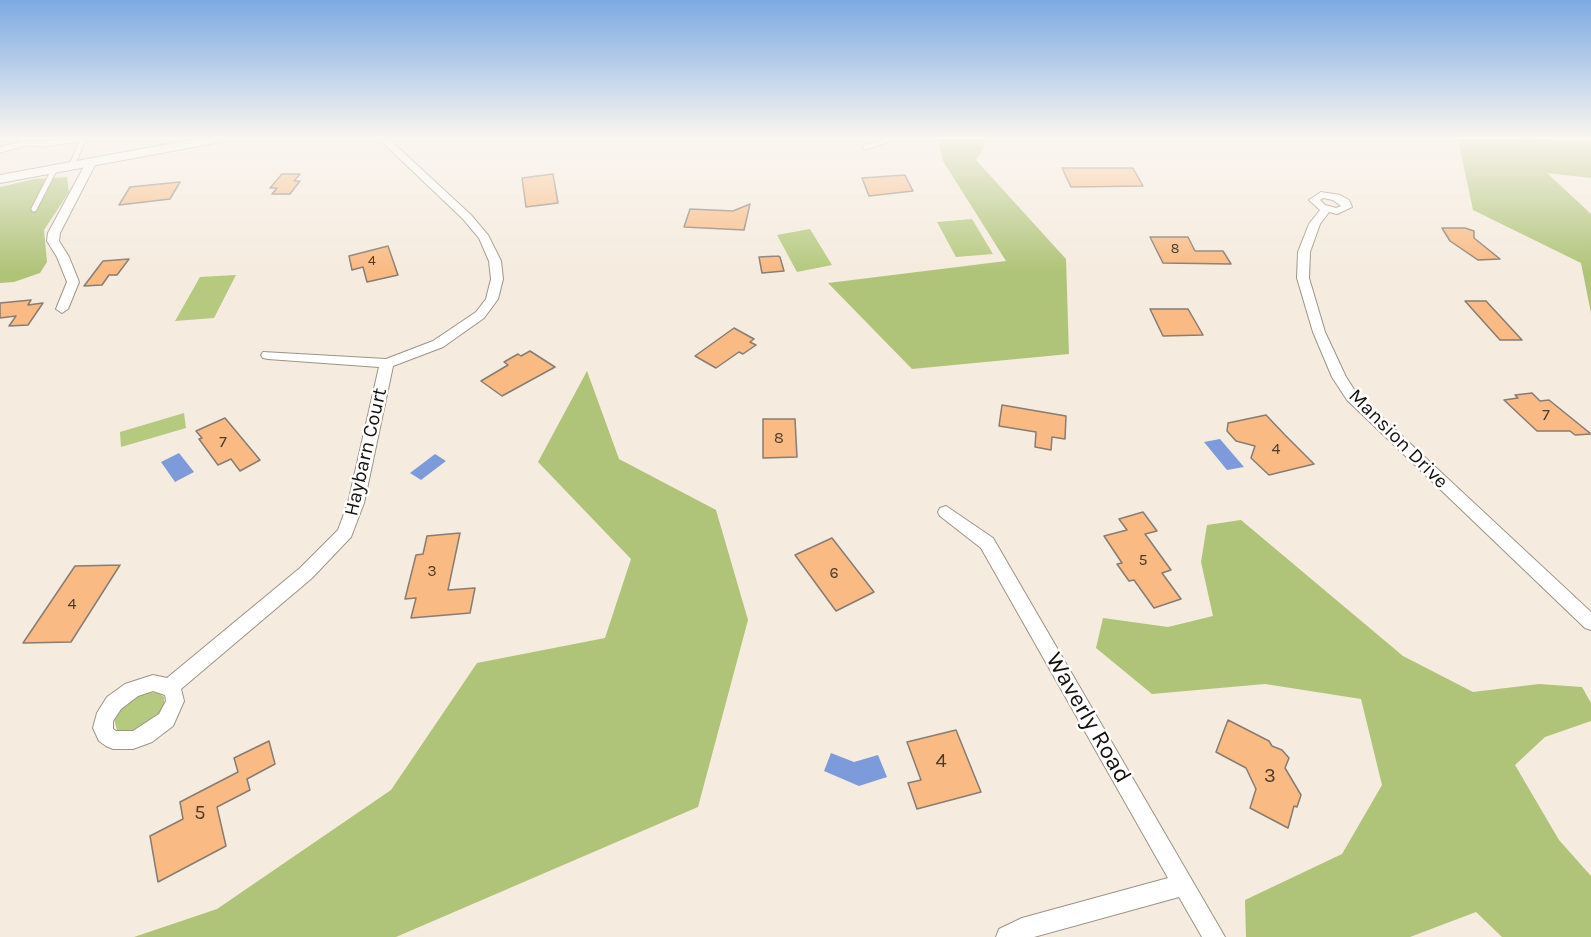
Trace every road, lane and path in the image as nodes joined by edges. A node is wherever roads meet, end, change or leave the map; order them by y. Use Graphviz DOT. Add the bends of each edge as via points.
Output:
graph roads {
  1 [pos="47,183"];
  2 [pos="81,183"];
  3 [pos="431,183"];
  4 [pos="33,209"];
  5 [pos="1326,209"];
  6 [pos="62,309"];
  7 [pos="268,355"];
  8 [pos="387,363"];
  9 [pos="946,512"];
  10 [pos="1591,623"];
  11 [pos="170,687"];
  12 [pos="1184,885"];
  13 [pos="1007,937"];
  14 [pos="1214,937"];
  1 -- 4 [label="lane"];
  2 -- 6 [label="street" via="54,233 53,241 73,282"];
  3 -- 8 [label="street" via="484,237 495,261 497,279 492,299 465,327 438,344"];
  5 -- 10 [label="street, Mansion Drive" via="1304,252 1303,278 1319,332 1352,397"];
  7 -- 8 [label="street, Haybarn Court"];
  8 -- 11 [label="street, Haybarn Court" via="356,503 345,533 306,573"];
  9 -- 12 [label="street, Waverly Road" via="987,543"];
  12 -- 13 [label="street" via="1022,929"];
  12 -- 14 [label="street, Waverly Road"];
}
